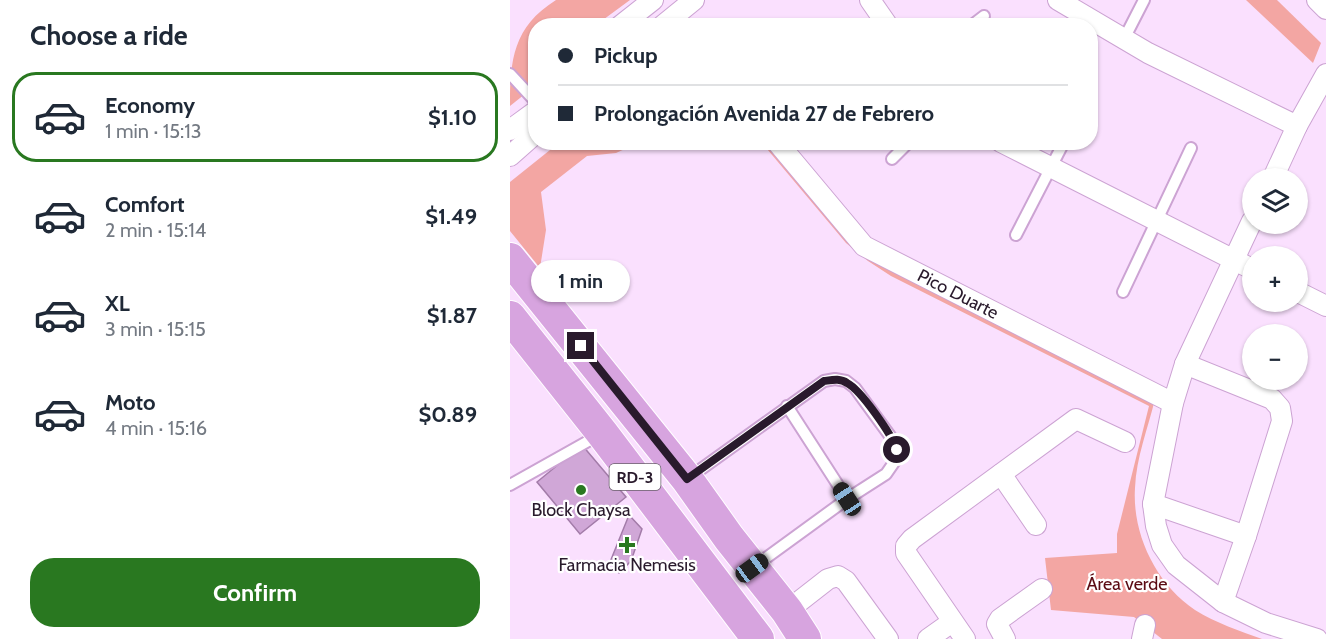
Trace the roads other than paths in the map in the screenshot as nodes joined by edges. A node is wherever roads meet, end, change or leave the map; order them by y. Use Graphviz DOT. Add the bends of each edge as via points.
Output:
graph roads {
  1 [pos="653,0"];
  2 [pos="662,0"];
  3 [pos="694,0"];
  4 [pos="870,0"];
  5 [pos="1058,0"];
  6 [pos="1144,0"];
  7 [pos="1317,0"];
  8 [pos="1326,9"];
  9 [pos="984,16"];
  10 [pos="630,18"];
  11 [pos="671,18"];
  12 [pos="677,18"];
  13 [pos="882,18"];
  14 [pos="981,18"];
  15 [pos="1088,18"];
  16 [pos="1098,24"];
  17 [pos="1124,39"];
  18 [pos="510,74"];
  19 [pos="1326,74"];
  20 [pos="528,93"];
  21 [pos="528,117"];
  22 [pos="1297,126"];
  23 [pos="510,130"];
  24 [pos="528,140"];
  25 [pos="1191,148"];
  26 [pos="784,150"];
  27 [pos="901,150"];
  28 [pos="1016,150"];
  29 [pos="1060,150"];
  30 [pos="510,156"];
  31 [pos="892,159"];
  32 [pos="1051,168"];
  33 [pos="1278,168"];
  34 [pos="1156,221"];
  35 [pos="1246,234"];
  36 [pos="1016,235"];
  37 [pos="510,259"];
  38 [pos="1234,260"];
  39 [pos="1242,264"];
  40 [pos="1123,292"];
  41 [pos="1308,297"];
  42 [pos="1326,306"];
  43 [pos="510,317"];
  44 [pos="1185,364"];
  45 [pos="1173,402"];
  46 [pos="787,406"];
  47 [pos="602,433"];
  48 [pos="1125,442"];
  49 [pos="1001,474"];
  50 [pos="687,479"];
  51 [pos="510,485"];
  52 [pos="847,499"];
  53 [pos="1153,504"];
  54 [pos="1035,525"];
  55 [pos="1246,536"];
  56 [pos="752,568"];
  57 [pos="1042,589"];
  58 [pos="1223,602"];
  59 [pos="787,611"];
  60 [pos="952,622"];
  61 [pos="1326,629"];
  62 [pos="758,639"];
  63 [pos="805,639"];
  64 [pos="816,639"];
  65 [pos="888,639"];
  66 [pos="928,639"];
  67 [pos="965,639"];
  68 [pos="1005,639"];
  69 [pos="1317,639"];
  70 [pos="1322,639"];
  1 -- 10 [label="street"];
  2 -- 11 [label="street"];
  3 -- 12 [label="street"];
  4 -- 13 [label="street"];
  5 -- 15 [label="street"];
  6 -- 17 [label="lane"];
  7 -- 8 [label="street"];
  9 -- 14 [label="lane"];
  16 -- 17 [label="street"];
  17 -- 22 [label="street"];
  18 -- 20 [label="lane"];
  19 -- 22 [label="street"];
  21 -- 23 [label="street"];
  22 -- 33 [label="street"];
  24 -- 30 [label="street"];
  25 -- 34 [label="lane"];
  26 -- 45 [label="street, Pico Duarte" via="864,246"];
  27 -- 31 [label="lane"];
  28 -- 32 [label="street"];
  29 -- 32 [label="lane"];
  32 -- 34 [label="street"];
  32 -- 36 [label="lane"];
  34 -- 38 [label="street"];
  34 -- 40 [label="lane"];
  35 -- 38 [label="street"];
  37 -- 50 [label="main road, RD-3"];
  38 -- 39 [label="street"];
  38 -- 44 [label="street"];
  41 -- 42 [label="street"];
  43 -- 47 [label="main road, RD-3"];
  44 -- 45 [label="street"];
  44 -- 55 [label="street" via="1272,399 1280,408 1282,421"];
  45 -- 53 [label="street"];
  46 -- 50 [label="lane"];
  46 -- 52 [label="lane"];
  46 -- 52 [label="lane" via="824,381 846,381 893,440 897,450 895,461 886,474"];
  47 -- 51 [label="lane"];
  47 -- 62 [label="main road, RD-3"];
  48 -- 49 [label="street" via="1076,419"];
  49 -- 54 [label="street"];
  49 -- 60 [label="street" via="906,546 906,553"];
  50 -- 56 [label="main road, RD-3"];
  52 -- 56 [label="lane"];
  53 -- 55 [label="street"];
  53 -- 58 [label="street" via="1162,545 1176,565"];
  55 -- 58 [label="street"];
  56 -- 59 [label="main road, RD-3"];
  57 -- 68 [label="street" via="997,624"];
  58 -- 69 [label="street" via="1266,623"];
  59 -- 63 [label="main road, RD-3"];
  59 -- 64 [label="main road"];
  59 -- 65 [label="street" via="828,579 838,576 846,581"];
  60 -- 66 [label="street"];
  60 -- 67 [label="street"];
  61 -- 70 [label="street"];
}
